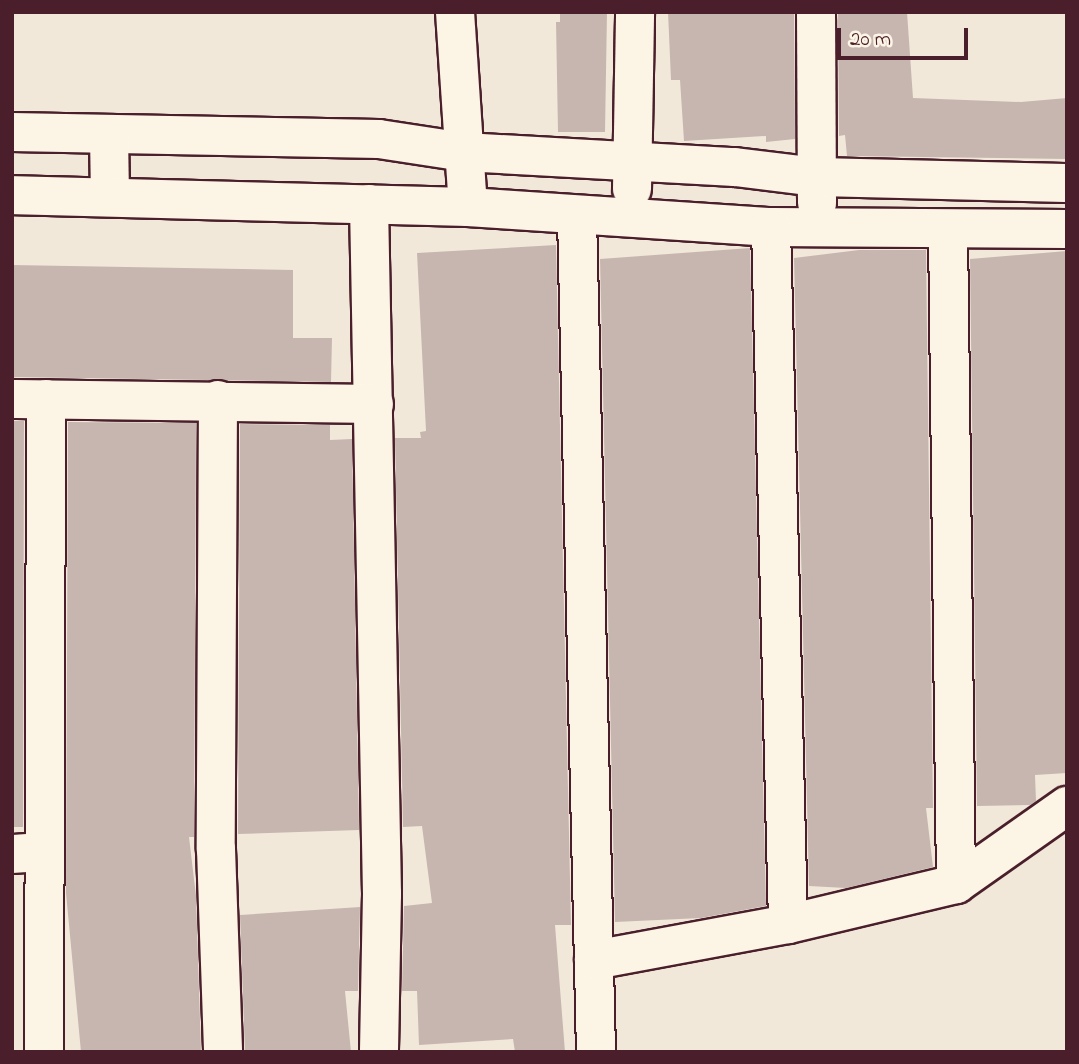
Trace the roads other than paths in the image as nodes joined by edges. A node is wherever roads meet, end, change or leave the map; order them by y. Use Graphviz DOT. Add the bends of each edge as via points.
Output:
graph roads {
  1 [pos="455,12"];
  2 [pos="635,12"];
  3 [pos="816,12"];
  4 [pos="12,132"];
  5 [pos="109,134"];
  6 [pos="464,152"];
  7 [pos="631,163"];
  8 [pos="817,177"];
  9 [pos="1067,183"];
  10 [pos="12,195"];
  11 [pos="110,197"];
  12 [pos="369,204"];
  13 [pos="468,207"];
  14 [pos="577,216"];
  15 [pos="632,217"];
  16 [pos="817,226"];
  17 [pos="771,227"];
  18 [pos="948,229"];
  19 [pos="1067,229"];
  20 [pos="29,399"];
  21 [pos="218,400"];
  22 [pos="374,404"];
  23 [pos="1067,806"];
  24 [pos="28,853"];
  25 [pos="956,884"];
  26 [pos="788,924"];
  27 [pos="594,960"];
  28 [pos="44,1052"];
  29 [pos="223,1052"];
  30 [pos="380,1052"];
  31 [pos="596,1052"];
  1 -- 6 [label="street"];
  2 -- 7 [label="street"];
  3 -- 8 [label="street"];
  4 -- 5 [label="street"];
  5 -- 6 [label="street" via="379,139"];
  5 -- 11 [label="street"];
  6 -- 7 [label="street"];
  6 -- 13 [label="street"];
  7 -- 8 [label="street"];
  7 -- 15 [label="street"];
  8 -- 9 [label="street"];
  8 -- 16 [label="street"];
  10 -- 11 [label="street"];
  11 -- 12 [label="street"];
  12 -- 13 [label="street"];
  12 -- 22 [label="street"];
  13 -- 14 [label="street"];
  14 -- 15 [label="street"];
  14 -- 27 [label="street"];
  15 -- 17 [label="street"];
  16 -- 17 [label="street"];
  16 -- 18 [label="street"];
  17 -- 26 [label="street"];
  18 -- 19 [label="street"];
  18 -- 25 [label="street"];
  20 -- 21 [label="street"];
  20 -- 24 [label="street"];
  21 -- 22 [label="street"];
  21 -- 29 [label="street" via="216,849"];
  22 -- 30 [label="street"];
  23 -- 25 [label="street"];
  24 -- 28 [label="street"];
  25 -- 26 [label="street"];
  26 -- 27 [label="street"];
  27 -- 31 [label="street"];
}
